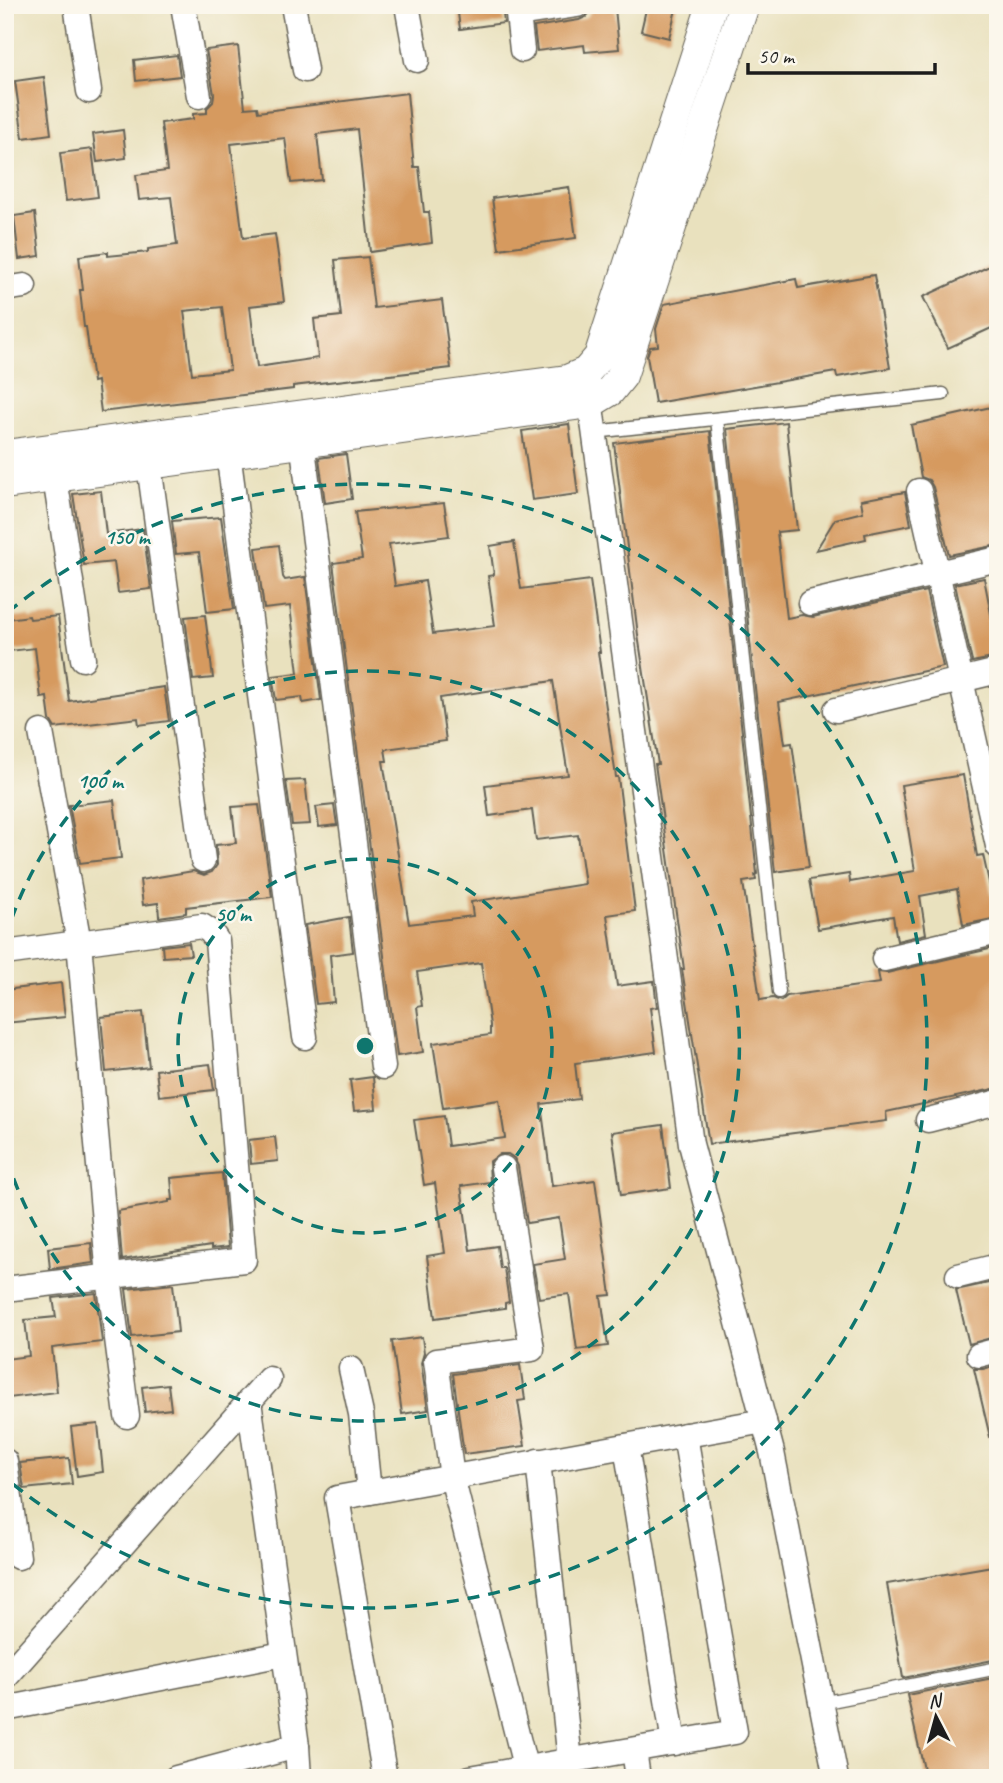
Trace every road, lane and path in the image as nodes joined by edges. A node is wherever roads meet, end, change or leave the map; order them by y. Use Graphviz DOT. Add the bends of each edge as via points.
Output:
graph roads {
  1 [pos="76,5"];
  2 [pos="183,5"];
  3 [pos="293,5"];
  4 [pos="407,5"];
  5 [pos="577,5"];
  6 [pos="712,5"];
  7 [pos="744,5"];
  8 [pos="518,10"];
  9 [pos="523,50"];
  10 [pos="416,60"];
  11 [pos="304,71"];
  12 [pos="89,91"];
  13 [pos="200,96"];
  14 [pos="586,372"];
  15 [pos="943,394"];
  16 [pos="592,418"];
  17 [pos="717,419"];
  18 [pos="301,431"];
  19 [pos="227,440"];
  20 [pos="5,455"];
  21 [pos="149,465"];
  22 [pos="55,478"];
  23 [pos="5,484"];
  24 [pos="919,491"];
  25 [pos="998,559"];
  26 [pos="937,574"];
  27 [pos="810,603"];
  28 [pos="83,659"];
  29 [pos="998,671"];
  30 [pos="962,678"];
  31 [pos="836,710"];
  32 [pos="41,732"];
  33 [pos="998,846"];
  34 [pos="202,860"];
  35 [pos="998,932"];
  36 [pos="79,943"];
  37 [pos="5,953"];
  38 [pos="884,959"];
  39 [pos="779,992"];
  40 [pos="304,1037"];
  41 [pos="383,1067"];
  42 [pos="998,1102"];
  43 [pos="928,1120"];
  44 [pos="503,1168"];
  45 [pos="998,1266"];
  46 [pos="958,1276"];
  47 [pos="109,1277"];
  48 [pos="5,1289"];
  49 [pos="351,1369"];
  50 [pos="269,1379"];
  51 [pos="249,1402"];
  52 [pos="127,1416"];
  53 [pos="764,1421"];
  54 [pos="685,1435"];
  55 [pos="626,1446"];
  56 [pos="5,1461"];
  57 [pos="538,1461"];
  58 [pos="452,1476"];
  59 [pos="369,1492"];
  60 [pos="18,1557"];
  61 [pos="283,1654"];
  62 [pos="998,1668"];
  63 [pos="5,1678"];
  64 [pos="821,1703"];
  65 [pos="5,1709"];
  66 [pos="674,1743"];
  67 [pos="297,1746"];
  68 [pos="634,1750"];
  69 [pos="570,1761"];
  70 [pos="527,1772"];
  71 [pos="176,1778"];
  72 [pos="299,1778"];
  73 [pos="384,1778"];
  74 [pos="470,1778"];
  75 [pos="638,1778"];
  76 [pos="836,1778"];
  1 -- 12 [label="street"];
  2 -- 13 [label="street"];
  3 -- 11 [label="street"];
  4 -- 10 [label="street"];
  5 -- 8 [label="street"];
  6 -- 14 [label="street" via="599,357"];
  7 -- 16 [label="street" via="622,376"];
  8 -- 9 [label="street"];
  14 -- 16 [label="street"];
  14 -- 18 [label="street" via="567,380"];
  15 -- 17 [label="lane"];
  16 -- 17 [label="lane"];
  16 -- 18 [label="street"];
  16 -- 53 [label="street" via="691,1143"];
  17 -- 39 [label="lane"];
  18 -- 19 [label="street"];
  18 -- 41 [label="street"];
  19 -- 20 [label="street"];
  19 -- 21 [label="street"];
  19 -- 40 [label="street"];
  21 -- 22 [label="street"];
  21 -- 34 [label="street"];
  22 -- 23 [label="street"];
  22 -- 28 [label="street"];
  24 -- 26 [label="street"];
  25 -- 26 [label="street"];
  26 -- 27 [label="street"];
  26 -- 30 [label="street"];
  29 -- 30 [label="street"];
  30 -- 31 [label="street"];
  30 -- 33 [label="street"];
  32 -- 36 [label="street"];
  35 -- 38 [label="street"];
  36 -- 37 [label="street"];
  36 -- 47 [label="street"];
  36 -- 47 [label="street" via="202,926 216,942 244,1260"];
  42 -- 43 [label="street"];
  44 -- 58 [label="street" via="532,1349 436,1361"];
  45 -- 46 [label="street"];
  47 -- 48 [label="street"];
  47 -- 52 [label="street"];
  49 -- 59 [label="street"];
  50 -- 51 [label="street"];
  51 -- 61 [label="street"];
  51 -- 63 [label="street"];
  53 -- 54 [label="street"];
  53 -- 64 [label="street"];
  54 -- 55 [label="street"];
  54 -- 66 [label="street" via="735,1732"];
  55 -- 57 [label="street"];
  55 -- 66 [label="street"];
  56 -- 60 [label="street"];
  57 -- 58 [label="street"];
  57 -- 69 [label="street"];
  58 -- 59 [label="street"];
  58 -- 70 [label="street"];
  59 -- 73 [label="street" via="337,1498"];
  61 -- 65 [label="street"];
  61 -- 67 [label="street"];
  62 -- 64 [label="lane"];
  64 -- 76 [label="street"];
  66 -- 68 [label="street"];
  67 -- 71 [label="street"];
  67 -- 72 [label="street"];
  68 -- 69 [label="street"];
  68 -- 75 [label="street"];
  69 -- 70 [label="street"];
  70 -- 74 [label="street"];
}
